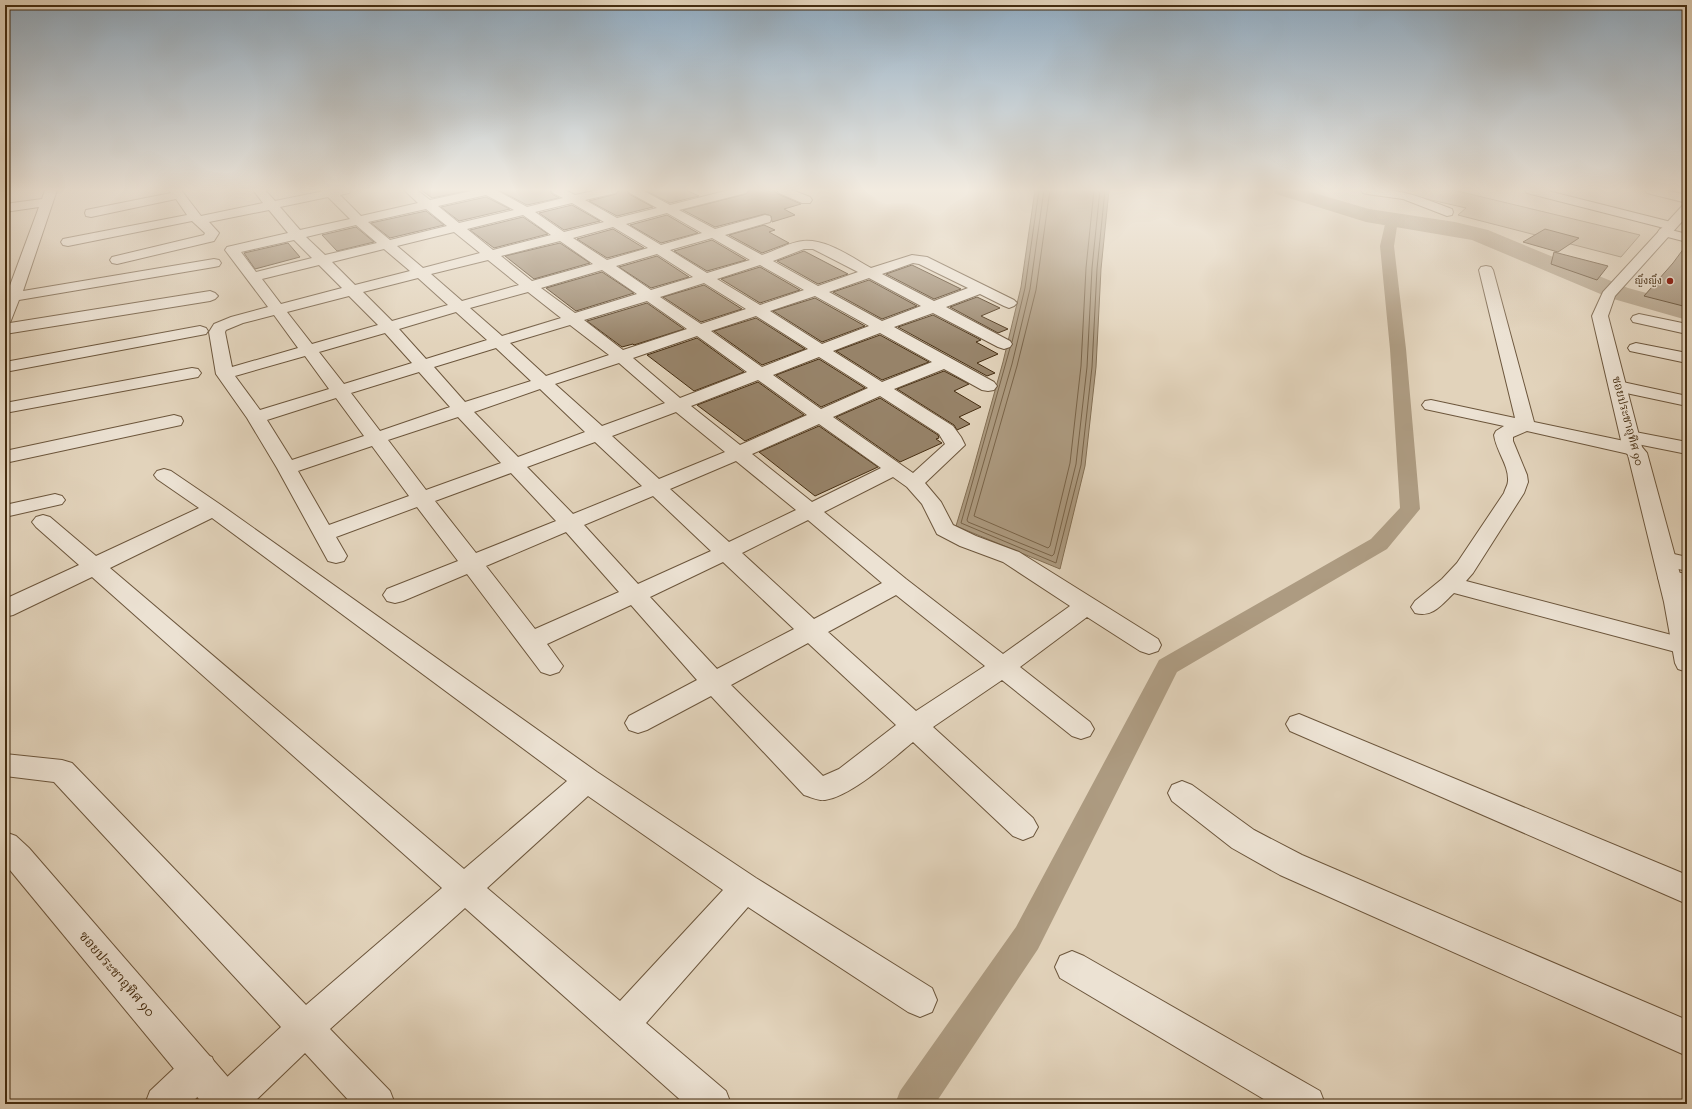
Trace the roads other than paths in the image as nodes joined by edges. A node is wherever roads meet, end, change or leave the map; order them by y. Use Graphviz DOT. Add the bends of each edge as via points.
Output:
graph roads {
  1 [pos="32,242"];
  2 [pos="120,242"];
  3 [pos="194,242"];
  4 [pos="265,242"];
  5 [pos="304,242"];
  6 [pos="382,242"];
  7 [pos="399,242"];
  8 [pos="474,242"];
  9 [pos="544,242"];
  10 [pos="570,242"];
  11 [pos="647,242"];
  12 [pos="684,242"];
  13 [pos="730,242"];
  14 [pos="1656,242"];
  15 [pos="386,245"];
  16 [pos="659,249"];
  17 [pos="492,255"];
  18 [pos="131,257"];
  19 [pos="117,260"];
  20 [pos="324,260"];
  21 [pos="763,260"];
  22 [pos="214,263"];
  23 [pos="603,264"];
  24 [pos="1486,270"];
  25 [pos="421,273"];
  26 [pos="868,273"];
  27 [pos="252,277"];
  28 [pos="706,278"];
  29 [pos="528,285"];
  30 [pos="980,289"];
  31 [pos="354,291"];
  32 [pos="818,291"];
  33 [pos="210,296"];
  34 [pos="649,296"];
  35 [pos="10,300"];
  36 [pos="1009,303"];
  37 [pos="459,306"];
  38 [pos="933,306"];
  39 [pos="278,311"];
  40 [pos="759,311"];
  41 [pos="573,319"];
  42 [pos="1639,319"];
  43 [pos="5,320"];
  44 [pos="388,326"];
  45 [pos="882,327"];
  46 [pos="5,329"];
  47 [pos="1687,329"];
  48 [pos="200,331"];
  49 [pos="700,331"];
  50 [pos="499,342"];
  51 [pos="1004,344"];
  52 [pos="1636,348"];
  53 [pos="819,349"];
  54 [pos="309,350"];
  55 [pos="622,356"];
  56 [pos="1687,358"];
  57 [pos="946,362"];
  58 [pos="423,365"];
  59 [pos="5,367"];
  60 [pos="192,373"];
  61 [pos="759,373"];
  62 [pos="224,374"];
  63 [pos="1650,381"];
  64 [pos="543,383"];
  65 [pos="988,386"];
  66 [pos="1687,388"];
  67 [pos="880,389"];
  68 [pos="340,391"];
  69 [pos="1620,393"];
  70 [pos="1687,400"];
  71 [pos="678,405"];
  72 [pos="1431,405"];
  73 [pos="5,408"];
  74 [pos="462,410"];
  75 [pos="1687,412"];
  76 [pos="819,416"];
  77 [pos="256,417"];
  78 [pos="174,421"];
  79 [pos="1526,426"];
  80 [pos="598,433"];
  81 [pos="377,439"];
  82 [pos="1633,446"];
  83 [pos="1687,448"];
  84 [pos="739,453"];
  85 [pos="5,457"];
  86 [pos="1687,463"];
  87 [pos="514,465"];
  88 [pos="287,468"];
  89 [pos="895,469"];
  90 [pos="164,475"];
  91 [pos="914,483"];
  92 [pos="656,488"];
  93 [pos="423,498"];
  94 [pos="214,509"];
  95 [pos="5,510"];
  96 [pos="810,511"];
  97 [pos="570,523"];
  98 [pos="324,534"];
  99 [pos="726,552"];
  100 [pos="336,556"];
  101 [pos="473,564"];
  102 [pos="1687,564"];
  103 [pos="95,566"];
  104 [pos="1674,573"];
  105 [pos="898,584"];
  106 [pos="1450,584"];
  107 [pos="395,595"];
  108 [pos="635,596"];
  109 [pos="1087,605"];
  110 [pos="1423,607"];
  111 [pos="5,609"];
  112 [pos="812,631"];
  113 [pos="532,641"];
  114 [pos="1149,645"];
  115 [pos="1686,655"];
  116 [pos="550,666"];
  117 [pos="1002,667"];
  118 [pos="714,683"];
  119 [pos="638,723"];
  120 [pos="1299,724"];
  121 [pos="914,726"];
  122 [pos="1081,729"];
  123 [pos="5,765"];
  124 [pos="587,780"];
  125 [pos="1182,793"];
  126 [pos="1023,827"];
  127 [pos="5,845"];
  128 [pos="465,888"];
  129 [pos="746,888"];
  130 [pos="1687,890"];
  131 [pos="1072,966"];
  132 [pos="920,1000"];
  133 [pos="622,1024"];
  134 [pos="306,1028"];
  135 [pos="1687,1038"];
  136 [pos="199,1070"];
  137 [pos="700,1100"];
  138 [pos="163,1104"];
  139 [pos="226,1104"];
  140 [pos="377,1104"];
  141 [pos="1307,1104"];
  1 -- 35 [label="street"];
  2 -- 18 [label="street"];
  3 -- 18 [label="street"];
  4 -- 27 [label="street" via="232,250"];
  5 -- 20 [label="street"];
  6 -- 15 [label="street"];
  7 -- 15 [label="street"];
  8 -- 17 [label="street"];
  9 -- 17 [label="street"];
  10 -- 23 [label="street"];
  11 -- 16 [label="street"];
  12 -- 16 [label="street"];
  13 -- 21 [label="street"];
  14 -- 69 [label="street, ซอยประชาอุทิศ 90" via="1612,291 1600,316"];
  15 -- 20 [label="street"];
  15 -- 25 [label="street"];
  16 -- 23 [label="street"];
  16 -- 28 [label="street"];
  17 -- 25 [label="street"];
  17 -- 29 [label="street"];
  18 -- 19 [label="street"];
  20 -- 27 [label="street"];
  20 -- 31 [label="street"];
  21 -- 26 [label="street" via="808,244 822,248"];
  21 -- 28 [label="street"];
  21 -- 32 [label="street"];
  22 -- 35 [label="street"];
  23 -- 29 [label="street"];
  23 -- 34 [label="street"];
  24 -- 79 [label="street"];
  25 -- 31 [label="street"];
  25 -- 37 [label="street"];
  26 -- 30 [label="street" via="916,258"];
  26 -- 32 [label="street"];
  26 -- 38 [label="street"];
  27 -- 39 [label="street"];
  28 -- 34 [label="street"];
  28 -- 40 [label="street"];
  29 -- 37 [label="street"];
  29 -- 41 [label="street"];
  30 -- 36 [label="street"];
  30 -- 38 [label="street"];
  31 -- 39 [label="street"];
  31 -- 44 [label="street"];
  32 -- 40 [label="street"];
  32 -- 45 [label="street"];
  33 -- 46 [label="street"];
  34 -- 41 [label="street"];
  34 -- 49 [label="street"];
  35 -- 43 [label="street"];
  37 -- 44 [label="street"];
  37 -- 50 [label="street"];
  38 -- 45 [label="street"];
  38 -- 51 [label="street"];
  39 -- 54 [label="street"];
  39 -- 62 [label="street" via="237,320 220,327 217,332"];
  40 -- 49 [label="street"];
  40 -- 53 [label="street"];
  41 -- 50 [label="street"];
  41 -- 55 [label="street"];
  42 -- 47 [label="street"];
  44 -- 54 [label="street"];
  44 -- 58 [label="street"];
  45 -- 53 [label="street"];
  45 -- 57 [label="street"];
  48 -- 59 [label="street"];
  49 -- 55 [label="street"];
  49 -- 61 [label="street"];
  50 -- 58 [label="street"];
  50 -- 64 [label="street"];
  52 -- 56 [label="street"];
  53 -- 61 [label="street"];
  53 -- 67 [label="street"];
  54 -- 62 [label="street"];
  54 -- 68 [label="street"];
  55 -- 64 [label="street"];
  55 -- 71 [label="street"];
  57 -- 65 [label="street"];
  57 -- 67 [label="street"];
  58 -- 68 [label="street"];
  58 -- 74 [label="street"];
  60 -- 73 [label="street"];
  61 -- 71 [label="street"];
  61 -- 76 [label="street"];
  62 -- 77 [label="street"];
  63 -- 66 [label="street"];
  64 -- 74 [label="street"];
  64 -- 80 [label="street"];
  67 -- 76 [label="street"];
  67 -- 91 [label="street" via="952,436 955,445"];
  68 -- 77 [label="street"];
  68 -- 81 [label="street"];
  69 -- 70 [label="street"];
  69 -- 75 [label="street"];
  69 -- 82 [label="street, ซอยประชาอุทิศ 90"];
  71 -- 80 [label="street"];
  71 -- 84 [label="street"];
  72 -- 79 [label="street"];
  74 -- 81 [label="street"];
  74 -- 87 [label="street"];
  76 -- 84 [label="street"];
  76 -- 89 [label="street"];
  77 -- 88 [label="street"];
  78 -- 85 [label="street"];
  79 -- 82 [label="street"];
  79 -- 106 [label="street" via="1503,435 1503,444 1514,465 1518,481 1514,493 1465,568"];
  80 -- 87 [label="street"];
  80 -- 92 [label="street"];
  81 -- 88 [label="street"];
  81 -- 93 [label="street"];
  82 -- 83 [label="street"];
  82 -- 86 [label="street"];
  82 -- 104 [label="street, ซอยประชาอุทิศ 90"];
  84 -- 92 [label="street"];
  84 -- 96 [label="street"];
  87 -- 93 [label="street"];
  87 -- 97 [label="street"];
  88 -- 98 [label="street"];
  89 -- 91 [label="street"];
  89 -- 96 [label="street"];
  90 -- 94 [label="street"];
  91 -- 109 [label="street" via="930,502 946,529 968,541 1011,557"];
  92 -- 97 [label="street"];
  92 -- 99 [label="street"];
  93 -- 98 [label="street"];
  93 -- 101 [label="street"];
  94 -- 103 [label="street"];
  94 -- 124 [label="street"];
  95 -- 103 [label="street" via="49,511"];
  96 -- 99 [label="street"];
  96 -- 105 [label="street"];
  97 -- 101 [label="street"];
  97 -- 108 [label="street"];
  98 -- 100 [label="street"];
  99 -- 108 [label="street"];
  99 -- 112 [label="street"];
  101 -- 107 [label="street"];
  101 -- 113 [label="street"];
  102 -- 104 [label="street"];
  103 -- 111 [label="street"];
  103 -- 128 [label="street"];
  104 -- 115 [label="street, ซอยประชาอุทิศ 90"];
  105 -- 112 [label="street"];
  105 -- 117 [label="street"];
  106 -- 110 [label="street"];
  106 -- 115 [label="street"];
  108 -- 113 [label="street"];
  108 -- 118 [label="street"];
  109 -- 114 [label="street"];
  109 -- 117 [label="street"];
  112 -- 118 [label="street"];
  112 -- 121 [label="street"];
  113 -- 116 [label="street"];
  117 -- 121 [label="street"];
  117 -- 122 [label="street"];
  118 -- 119 [label="street"];
  118 -- 121 [label="street" via="814,787 825,788 849,777"];
  120 -- 130 [label="street"];
  121 -- 126 [label="street"];
  123 -- 134 [label="street" via="62,771"];
  124 -- 128 [label="street"];
  124 -- 129 [label="street"];
  125 -- 135 [label="street" via="1243,839 1291,865"];
  127 -- 136 [label="street, ซอยประชาอุทิศ 90" via="18,857"];
  128 -- 133 [label="street"];
  128 -- 134 [label="street"];
  129 -- 132 [label="street"];
  129 -- 133 [label="street"];
  131 -- 141 [label="street"];
  133 -- 137 [label="street"];
  134 -- 139 [label="street"];
  134 -- 140 [label="street"];
  136 -- 138 [label="street"];
  136 -- 139 [label="street, ซอยประชาอุทิศ 90"];
}
